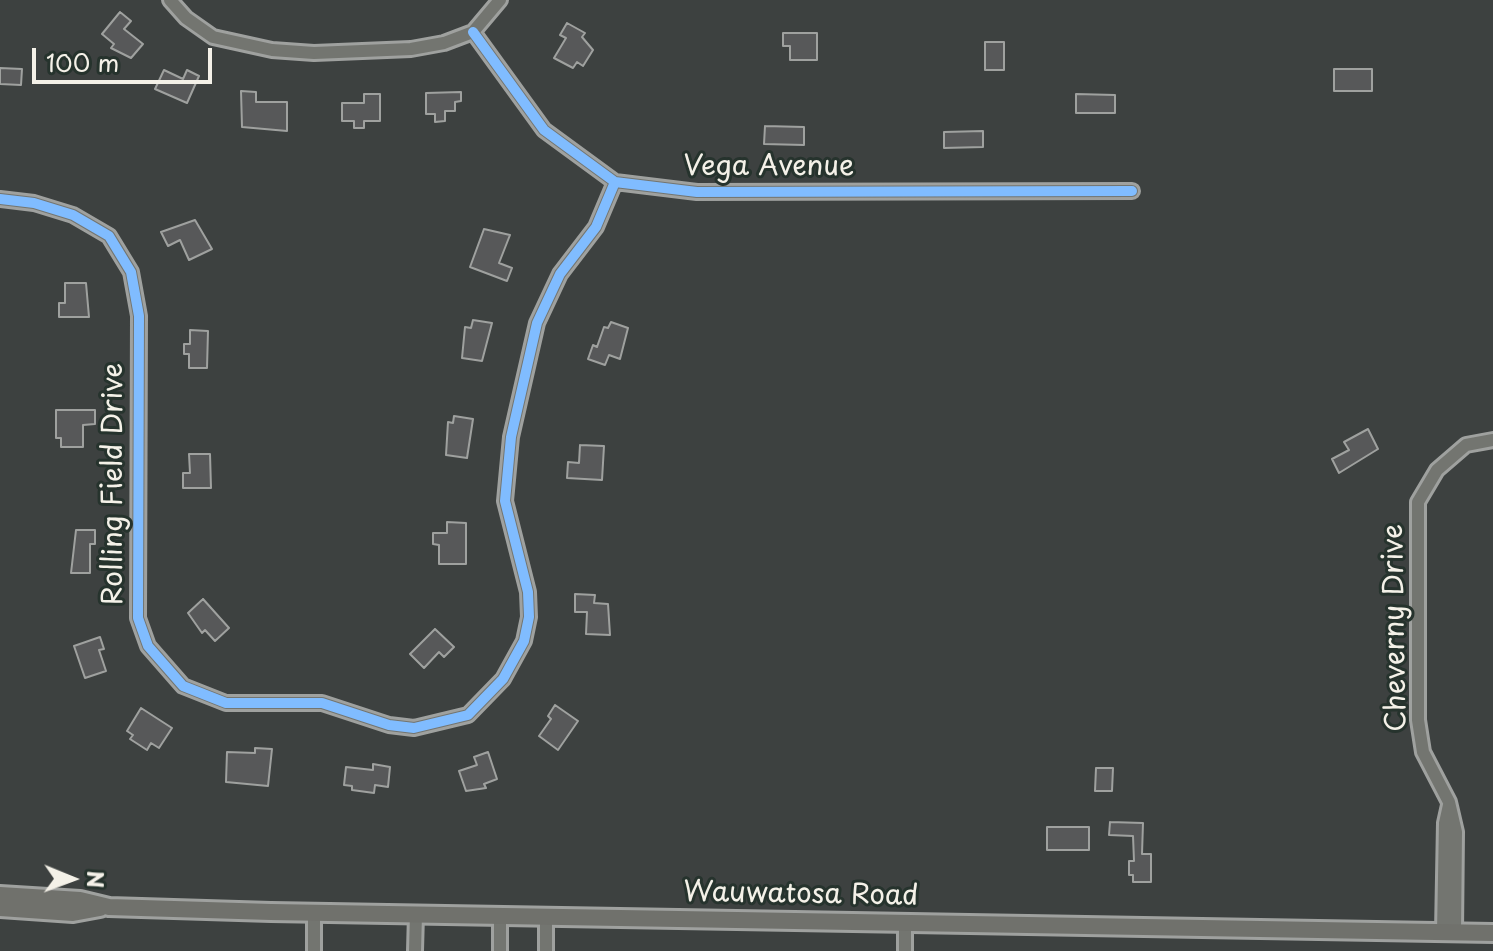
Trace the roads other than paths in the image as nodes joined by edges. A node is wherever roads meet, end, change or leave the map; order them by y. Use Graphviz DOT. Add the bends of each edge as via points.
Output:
graph roads {
  1 [pos="170,0"];
  2 [pos="500,0"];
  3 [pos="473,32"];
  4 [pos="615,182"];
  5 [pos="1132,191"];
  6 [pos="0,199"];
  7 [pos="1493,440"];
  8 [pos="0,895"];
  9 [pos="109,907"];
  10 [pos="0,908"];
  11 [pos="314,913"];
  12 [pos="416,914"];
  13 [pos="500,916"];
  14 [pos="546,917"];
  15 [pos="905,923"];
  16 [pos="1449,932"];
  17 [pos="1493,933"];
  18 [pos="314,951"];
  19 [pos="415,951"];
  20 [pos="500,951"];
  21 [pos="546,951"];
  22 [pos="905,951"];
  1 -- 3 [label="street" via="213,37 272,50 411,49"];
  2 -- 3 [label="street"];
  3 -- 4 [label="street, Vega Avenue" via="544,130"];
  4 -- 5 [label="street, Vega Avenue" via="697,192"];
  4 -- 6 [label="street, Rolling Field Drive" via="596,227 560,274 537,323 511,437 505,501 528,592 524,641 503,679 468,715 414,728 322,703 226,703 183,686 148,646 138,618 139,316 131,272 109,236 73,215"];
  7 -- 16 [label="street, Cheverny Drive" via="1466,445 1437,470 1418,502 1418,720 1423,752 1449,802 1456,832"];
  8 -- 9 [label="main road, Wauwatosa Road"];
  9 -- 10 [label="main road, Wauwatosa Road" via="73,913"];
  9 -- 11 [label="main road, Wauwatosa Road"];
  11 -- 12 [label="main road, Wauwatosa Road"];
  11 -- 18 [label="street"];
  12 -- 13 [label="main road, Wauwatosa Road"];
  12 -- 19 [label="street"];
  13 -- 14 [label="main road, Wauwatosa Road"];
  13 -- 20 [label="street"];
  14 -- 15 [label="main road, Wauwatosa Road"];
  14 -- 21 [label="street"];
  15 -- 16 [label="main road, Wauwatosa Road"];
  15 -- 22 [label="street"];
  16 -- 17 [label="main road, Wauwatosa Road"];
}
